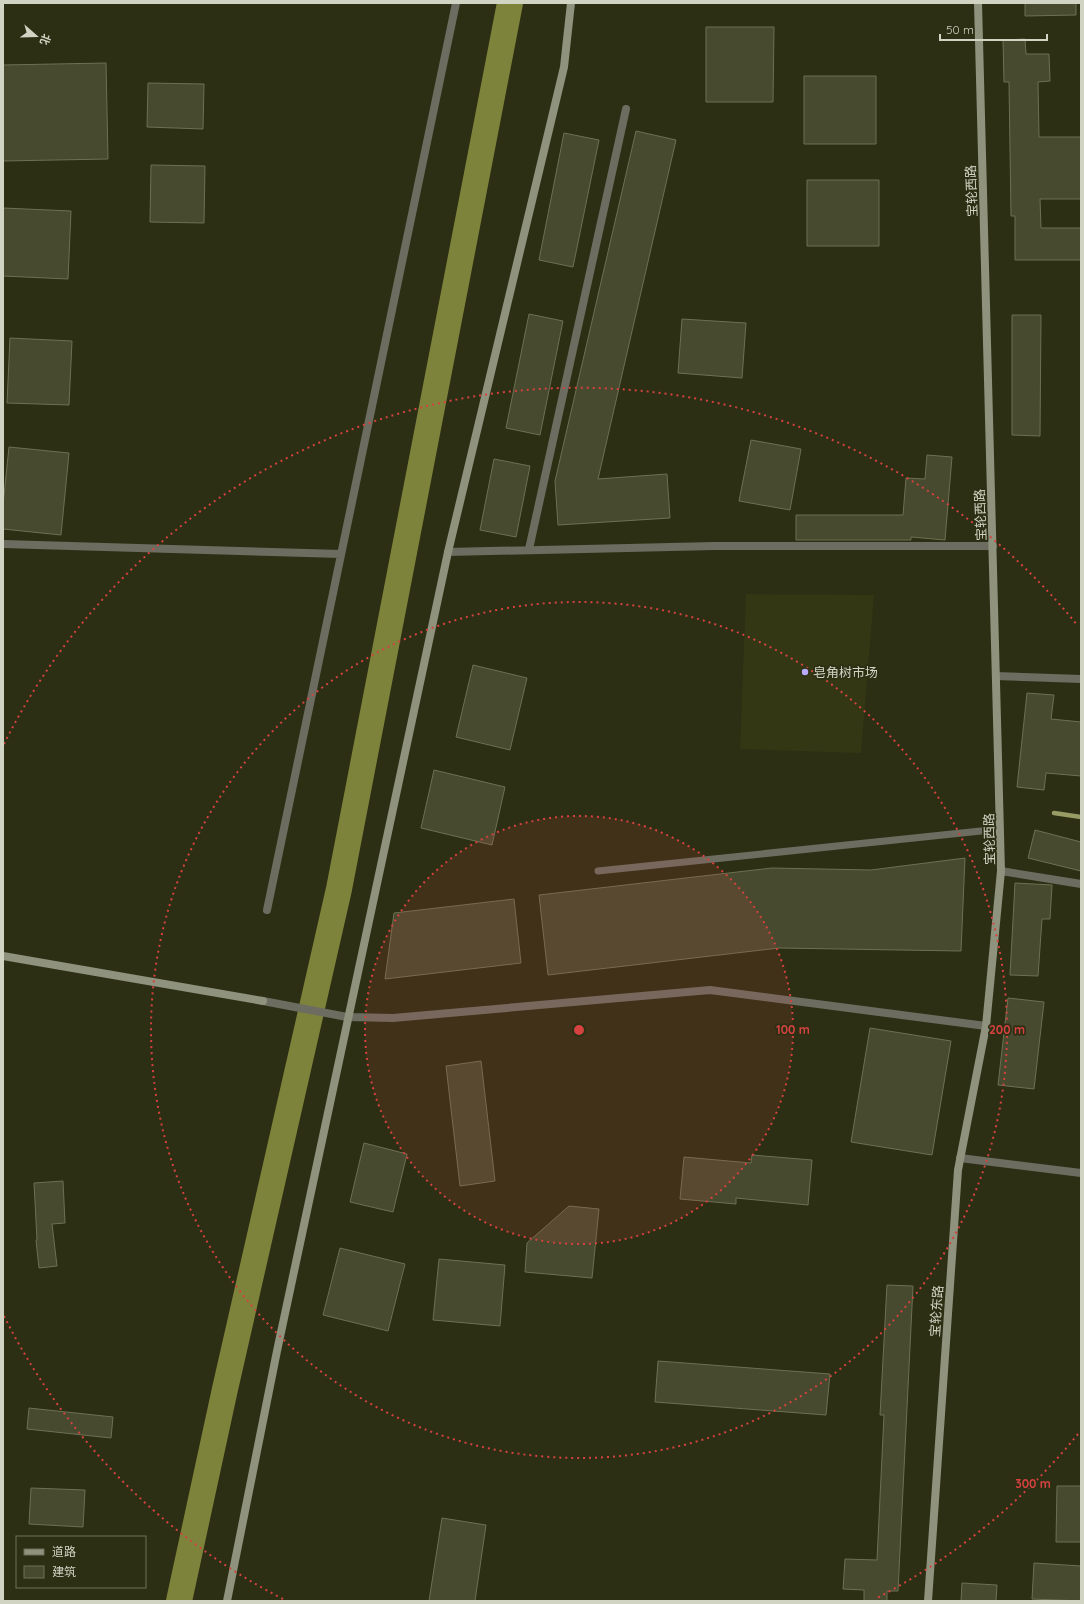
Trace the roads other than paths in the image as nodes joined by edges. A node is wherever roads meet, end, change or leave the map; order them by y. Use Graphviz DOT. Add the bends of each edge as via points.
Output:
graph roads {
  1 [pos="456,3"];
  2 [pos="571,3"];
  3 [pos="978,3"];
  4 [pos="626,109"];
  5 [pos="3,544"];
  6 [pos="993,546"];
  7 [pos="529,549"];
  8 [pos="448,552"];
  9 [pos="341,554"];
  10 [pos="996,676"];
  11 [pos="1081,680"];
  12 [pos="1000,829"];
  13 [pos="598,871"];
  14 [pos="1001,871"];
  15 [pos="1081,884"];
  16 [pos="266,910"];
  17 [pos="3,956"];
  18 [pos="347,1017"];
  19 [pos="986,1026"];
  20 [pos="960,1158"];
  21 [pos="1081,1173"];
  22 [pos="227,1601"];
  23 [pos="928,1601"];
  1 -- 9 [label="street"];
  2 -- 8 [label="street" via="564,67"];
  3 -- 6 [label="street, 宝轮西路"];
  4 -- 7 [label="street"];
  5 -- 9 [label="street"];
  6 -- 7 [label="street"];
  6 -- 10 [label="street, 宝轮西路"];
  7 -- 8 [label="street"];
  8 -- 18 [label="street"];
  9 -- 16 [label="street"];
  10 -- 11 [label="street"];
  10 -- 12 [label="street, 宝轮西路"];
  12 -- 13 [label="lane"];
  12 -- 14 [label="street, 宝轮西路"];
  14 -- 15 [label="street"];
  14 -- 19 [label="street, 宝轮西路"];
  17 -- 18 [label="street"];
  18 -- 19 [label="street" via="393,1018 710,990"];
  18 -- 22 [label="street"];
  19 -- 20 [label="street, 宝轮东路"];
  20 -- 21 [label="street"];
  20 -- 23 [label="street, 宝轮东路"];
}
